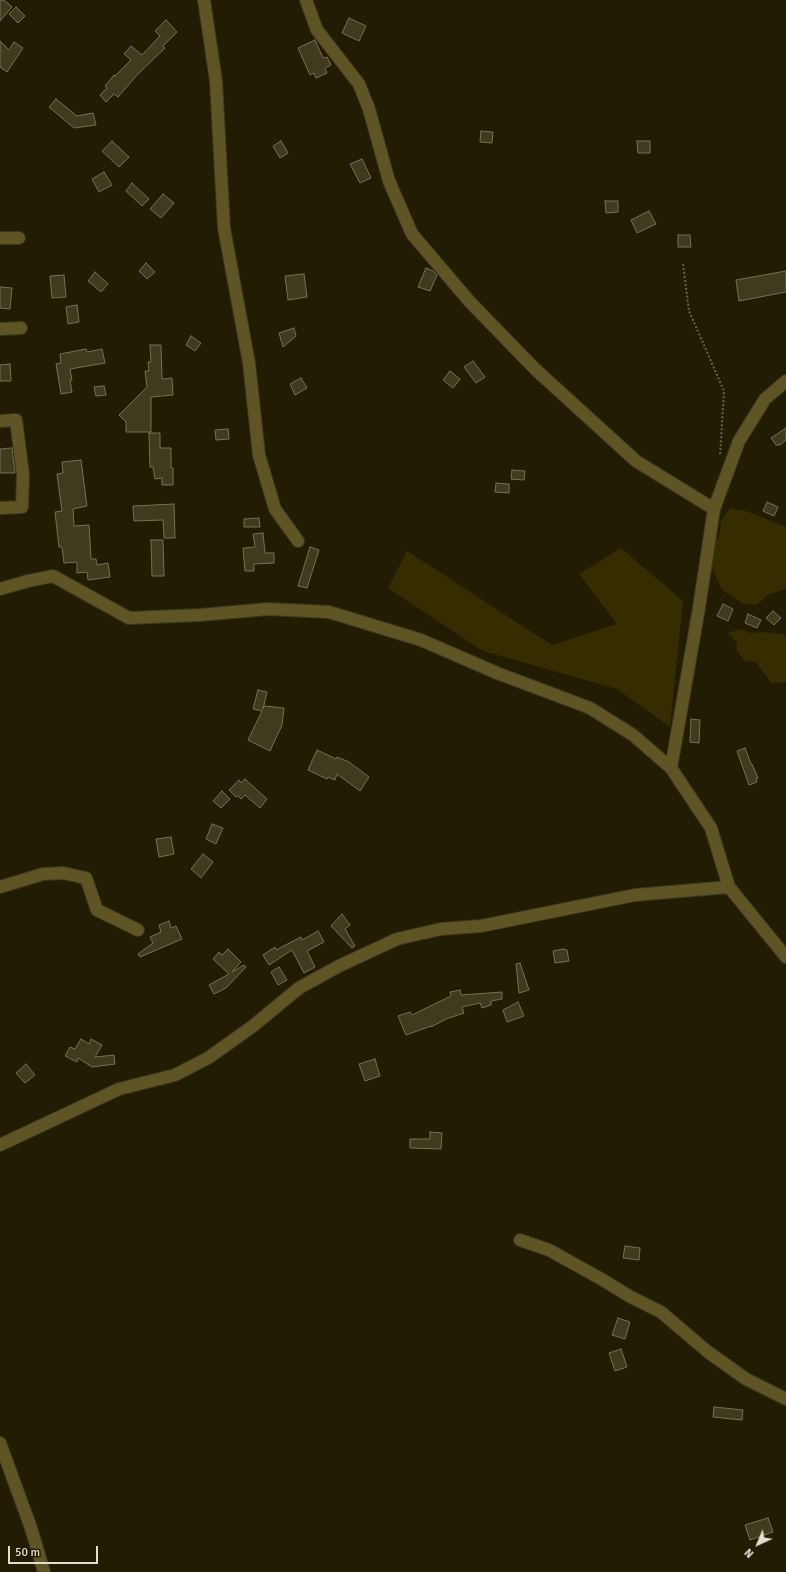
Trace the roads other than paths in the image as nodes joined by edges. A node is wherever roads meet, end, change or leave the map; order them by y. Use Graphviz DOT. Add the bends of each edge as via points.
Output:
graph roads {
  1 [pos="204,0"];
  2 [pos="306,0"];
  3 [pos="0,238"];
  4 [pos="19,238"];
  5 [pos="22,328"];
  6 [pos="0,329"];
  7 [pos="786,381"];
  8 [pos="0,421"];
  9 [pos="0,508"];
  10 [pos="714,509"];
  11 [pos="298,540"];
  12 [pos="0,589"];
  13 [pos="671,768"];
  14 [pos="0,887"];
  15 [pos="729,887"];
  16 [pos="138,930"];
  17 [pos="786,957"];
  18 [pos="0,1145"];
  19 [pos="520,1240"];
  20 [pos="786,1399"];
  21 [pos="0,1444"];
  22 [pos="44,1572"];
  1 -- 11 [label="street" via="216,81 224,228 249,363 259,455 275,509"];
  2 -- 10 [label="street" via="317,30 359,84 369,109 389,181 412,234 470,302 535,369 636,461"];
  3 -- 4 [label="street"];
  5 -- 6 [label="street"];
  7 -- 10 [label="street" via="765,399 739,441"];
  8 -- 9 [label="street" via="16,420 23,483 22,507"];
  10 -- 13 [label="street"];
  12 -- 13 [label="street" via="52,576 129,618 268,609 329,612 422,640 497,673 590,708 633,735"];
  13 -- 15 [label="street" via="711,828"];
  14 -- 16 [label="street" via="42,874 63,873 86,878 97,910"];
  15 -- 17 [label="street"];
  15 -- 18 [label="street" via="635,895 482,926 441,929 397,939 299,988 208,1058 175,1075 119,1089"];
  19 -- 20 [label="street" via="549,1250 661,1312 708,1352 746,1379"];
  21 -- 22 [label="street" via="29,1521"];
}
